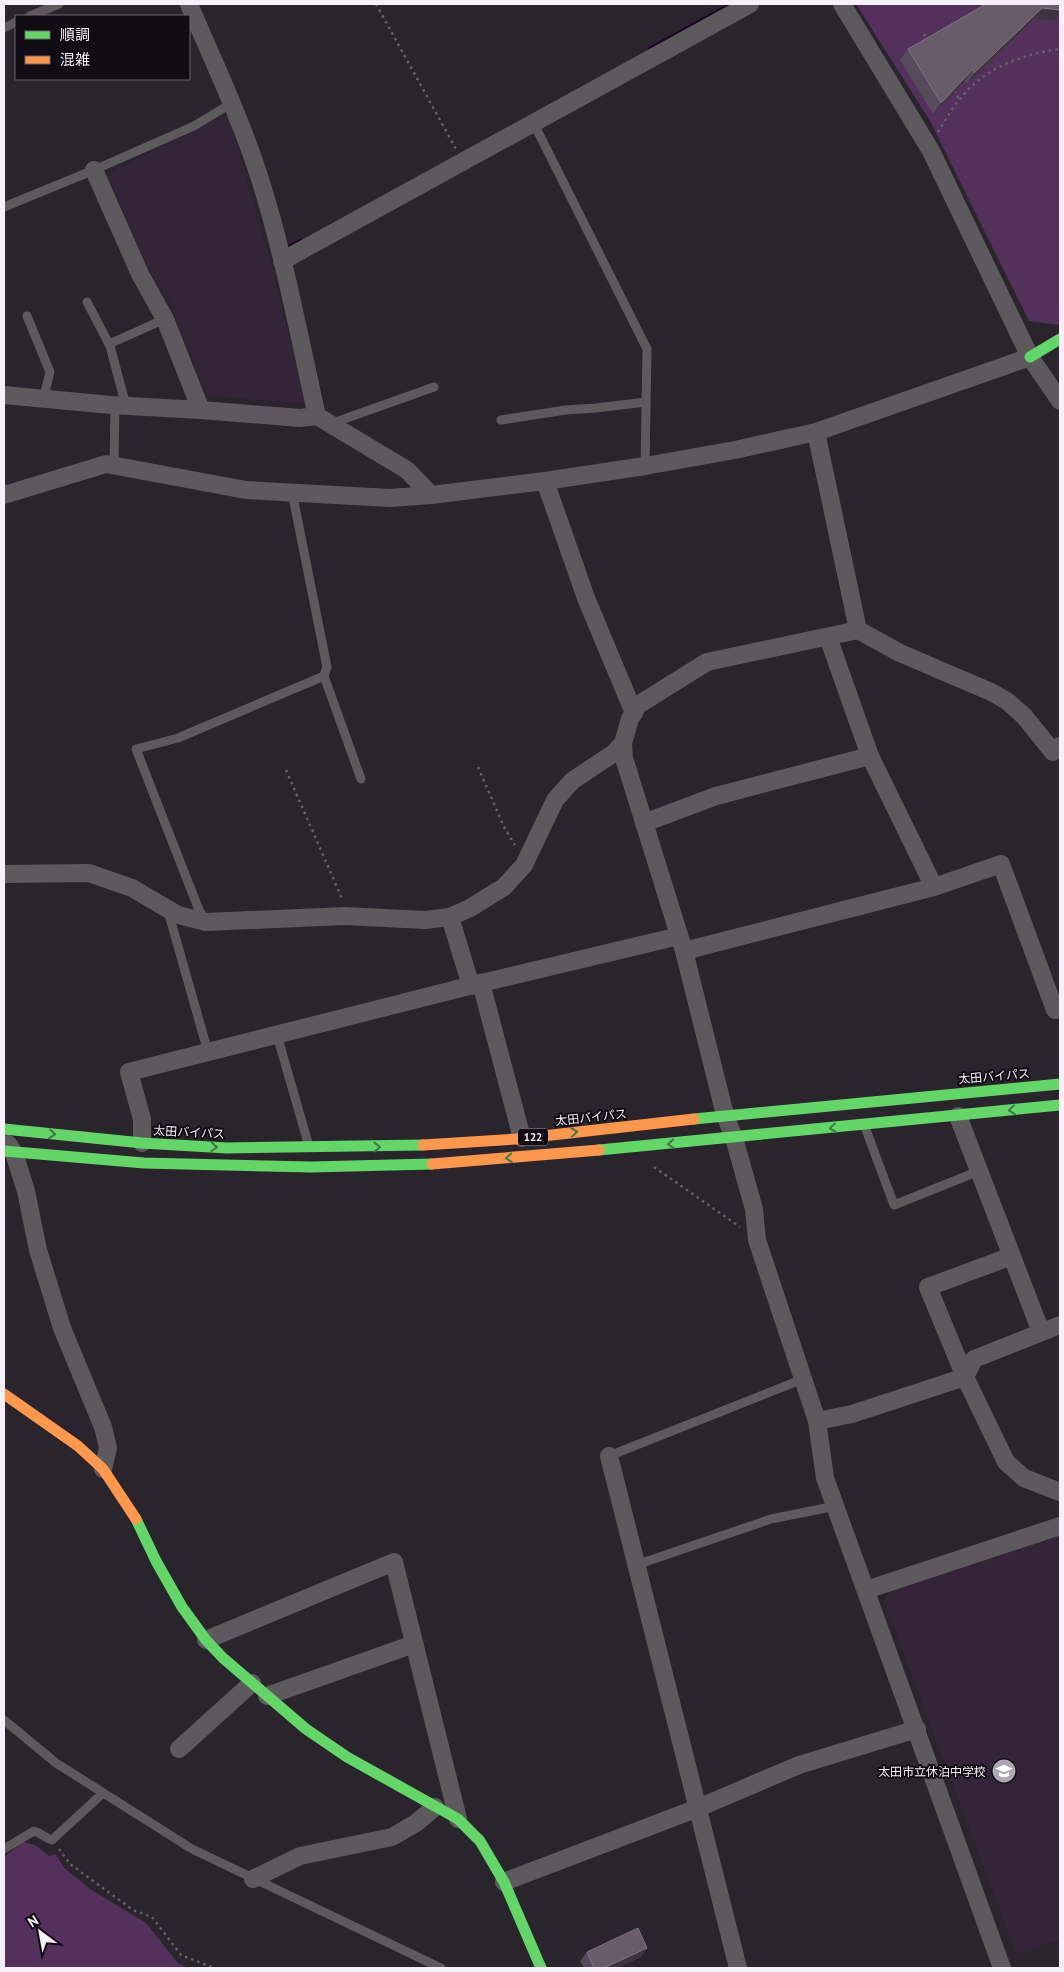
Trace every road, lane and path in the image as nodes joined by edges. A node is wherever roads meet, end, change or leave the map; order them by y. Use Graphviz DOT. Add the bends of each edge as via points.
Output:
graph roads {
  1 [pos="59,4"];
  2 [pos="188,4"];
  3 [pos="376,4"];
  4 [pos="750,4"];
  5 [pos="842,4"];
  6 [pos="32,15"];
  7 [pos="924,34"];
  8 [pos="929,43"];
  9 [pos="1060,49"];
  10 [pos="950,83"];
  11 [pos="959,100"];
  12 [pos="232,103"];
  13 [pos="533,122"];
  14 [pos="935,138"];
  15 [pos="463,161"];
  16 [pos="94,170"];
  17 [pos="4,207"];
  18 [pos="282,261"];
  19 [pos="88,302"];
  20 [pos="27,316"];
  21 [pos="165,319"];
  22 [pos="1060,339"];
  23 [pos="109,344"];
  24 [pos="1030,357"];
  25 [pos="434,387"];
  26 [pos="4,395"];
  27 [pos="43,400"];
  28 [pos="1060,400"];
  29 [pos="646,402"];
  30 [pos="120,406"];
  31 [pos="201,410"];
  32 [pos="323,420"];
  33 [pos="501,420"];
  34 [pos="816,432"];
  35 [pos="114,466"];
  36 [pos="645,466"];
  37 [pos="545,481"];
  38 [pos="4,494"];
  39 [pos="296,494"];
  40 [pos="432,495"];
  41 [pos="858,630"];
  42 [pos="828,637"];
  43 [pos="324,676"];
  44 [pos="634,712"];
  45 [pos="623,743"];
  46 [pos="1060,746"];
  47 [pos="870,756"];
  48 [pos="478,767"];
  49 [pos="286,770"];
  50 [pos="361,779"];
  51 [pos="644,823"];
  52 [pos="525,861"];
  53 [pos="4,874"];
  54 [pos="934,887"];
  55 [pos="168,909"];
  56 [pos="349,916"];
  57 [pos="450,917"];
  58 [pos="206,922"];
  59 [pos="681,943"];
  60 [pos="476,984"];
  61 [pos="1060,1008"];
  62 [pos="277,1035"];
  63 [pos="208,1052"];
  64 [pos="1060,1084"];
  65 [pos="1060,1106"];
  66 [pos="725,1116"];
  67 [pos="958,1116"];
  68 [pos="864,1125"];
  69 [pos="4,1129"];
  70 [pos="4,1138"];
  71 [pos="522,1138"];
  72 [pos="734,1138"];
  73 [pos="142,1143"];
  74 [pos="650,1146"];
  75 [pos="310,1148"];
  76 [pos="9,1152"];
  77 [pos="979,1171"];
  78 [pos="756,1238"];
  79 [pos="1012,1256"];
  80 [pos="1060,1325"];
  81 [pos="1040,1332"];
  82 [pos="965,1377"];
  83 [pos="803,1379"];
  84 [pos="4,1394"];
  85 [pos="817,1421"];
  86 [pos="609,1456"];
  87 [pos="102,1469"];
  88 [pos="1060,1492"];
  89 [pos="836,1506"];
  90 [pos="1060,1526"];
  91 [pos="636,1565"];
  92 [pos="866,1590"];
  93 [pos="206,1640"];
  94 [pos="414,1644"];
  95 [pos="252,1683"];
  96 [pos="268,1696"];
  97 [pos="4,1720"];
  98 [pos="917,1729"];
  99 [pos="179,1749"];
  100 [pos="103,1793"];
  101 [pos="435,1807"];
  102 [pos="698,1808"];
  103 [pos="458,1819"];
  104 [pos="52,1840"];
  105 [pos="4,1849"];
  106 [pos="253,1879"];
  107 [pos="504,1882"];
  108 [pos="214,1968"];
  109 [pos="441,1968"];
  110 [pos="541,1968"];
  111 [pos="738,1968"];
  112 [pos="1002,1968"];
  1 -- 6 [label="lane"];
  2 -- 12 [label="street"];
  3 -- 15 [label="path"];
  4 -- 13 [label="street"];
  5 -- 24 [label="street" via="938,164"];
  7 -- 8 [label="path"];
  9 -- 11 [label="path" via="1030,54 996,68 977,81"];
  10 -- 11 [label="path"];
  11 -- 14 [label="path"];
  12 -- 16 [label="lane" via="194,126"];
  12 -- 18 [label="street" via="259,176"];
  13 -- 15 [label="street"];
  13 -- 29 [label="lane" via="647,349"];
  15 -- 18 [label="street"];
  16 -- 17 [label="lane"];
  16 -- 21 [label="street" via="140,274"];
  18 -- 32 [label="street"];
  19 -- 23 [label="lane"];
  20 -- 27 [label="lane" via="50,372"];
  21 -- 23 [label="lane"];
  21 -- 31 [label="street"];
  22 -- 24 [label="main road"];
  23 -- 30 [label="lane"];
  24 -- 28 [label="street"];
  24 -- 34 [label="street"];
  25 -- 32 [label="lane"];
  26 -- 27 [label="street"];
  27 -- 30 [label="street"];
  29 -- 33 [label="lane"];
  29 -- 36 [label="lane"];
  30 -- 31 [label="street"];
  30 -- 35 [label="lane"];
  31 -- 32 [label="street"];
  32 -- 40 [label="street" via="408,470"];
  34 -- 36 [label="street"];
  34 -- 41 [label="street"];
  35 -- 38 [label="street" via="106,464"];
  35 -- 39 [label="street" via="246,490"];
  36 -- 37 [label="street"];
  37 -- 40 [label="street"];
  37 -- 44 [label="street" via="586,598"];
  39 -- 40 [label="street" via="390,498"];
  39 -- 43 [label="lane" via="294,502 327,667"];
  41 -- 42 [label="street"];
  41 -- 46 [label="street" via="900,654 1007,701 1024,716 1053,752"];
  42 -- 44 [label="street" via="707,662 638,705"];
  42 -- 47 [label="street"];
  43 -- 50 [label="lane"];
  43 -- 58 [label="lane" via="178,738 136,749"];
  44 -- 45 [label="street"];
  45 -- 51 [label="street" via="624,758"];
  45 -- 52 [label="street" via="614,753 572,781 555,800"];
  47 -- 51 [label="street" via="716,796"];
  47 -- 54 [label="street"];
  48 -- 52 [label="path" via="505,829"];
  49 -- 56 [label="path"];
  51 -- 59 [label="street"];
  52 -- 57 [label="street" via="504,886"];
  53 -- 55 [label="street" via="89,873 132,888"];
  54 -- 59 [label="street"];
  54 -- 61 [label="street" via="1001,864 1055,1010"];
  55 -- 58 [label="street"];
  55 -- 63 [label="lane"];
  56 -- 57 [label="street" via="425,920"];
  56 -- 58 [label="street"];
  57 -- 60 [label="street"];
  59 -- 60 [label="street"];
  59 -- 66 [label="street"];
  60 -- 62 [label="street"];
  60 -- 71 [label="street"];
  62 -- 63 [label="street"];
  62 -- 75 [label="lane"];
  63 -- 73 [label="street" via="129,1072 142,1119"];
  64 -- 66 [label="main road, 太田バイパス / 122"];
  65 -- 67 [label="main road, 122, one-way"];
  71 -- 66 [label="main road, 太田バイパス / 122, one-way"];
  66 -- 72 [label="street"];
  67 -- 68 [label="main road, 122"];
  67 -- 77 [label="street"];
  68 -- 72 [label="main road, 122, one-way"];
  68 -- 77 [label="lane" via="894,1205"];
  69 -- 73 [label="main road, 太田バイパス / 122, one-way"];
  70 -- 76 [label="street"];
  75 -- 71 [label="main road, 太田バイパス / 122, one-way"];
  72 -- 74 [label="main road, 122, one-way"];
  72 -- 78 [label="street" via="754,1209"];
  73 -- 75 [label="main road, 太田バイパス / 122, one-way"];
  74 -- 76 [label="main road, 122, one-way" via="424,1165 311,1168 144,1164"];
  74 -- 78 [label="path" via="650,1164"];
  76 -- 87 [label="street" via="26,1191 38,1250 62,1328 103,1427 108,1448"];
  77 -- 79 [label="street"];
  78 -- 83 [label="street"];
  79 -- 81 [label="street"];
  79 -- 82 [label="street" via="928,1287"];
  80 -- 81 [label="street"];
  81 -- 82 [label="street" via="974,1359"];
  82 -- 85 [label="street" via="852,1414"];
  82 -- 88 [label="street" via="1006,1462 1024,1478"];
  83 -- 85 [label="street"];
  83 -- 86 [label="lane"];
  84 -- 87 [label="main road" via="78,1446"];
  85 -- 89 [label="street" via="825,1478"];
  86 -- 91 [label="street"];
  87 -- 93 [label="main road" via="137,1520 182,1607"];
  89 -- 91 [label="lane" via="771,1520"];
  89 -- 92 [label="street"];
  90 -- 92 [label="street"];
  91 -- 102 [label="street"];
  92 -- 98 [label="street"];
  93 -- 94 [label="street" via="394,1562"];
  93 -- 95 [label="main road"];
  94 -- 96 [label="street"];
  94 -- 103 [label="street"];
  95 -- 96 [label="main road"];
  95 -- 99 [label="street"];
  96 -- 101 [label="main road" via="306,1729 347,1757"];
  97 -- 100 [label="lane" via="56,1763"];
  98 -- 102 [label="street" via="799,1765"];
  98 -- 112 [label="street"];
  100 -- 104 [label="lane"];
  100 -- 106 [label="lane" via="192,1849"];
  101 -- 103 [label="main road"];
  101 -- 106 [label="street" via="392,1838 300,1856"];
  102 -- 107 [label="street"];
  102 -- 111 [label="street"];
  103 -- 107 [label="main road" via="480,1841"];
  104 -- 105 [label="lane" via="34,1831"];
  104 -- 108 [label="path" via="70,1864 133,1910 152,1917 181,1955"];
  106 -- 109 [label="lane"];
  107 -- 110 [label="main road"];
}
